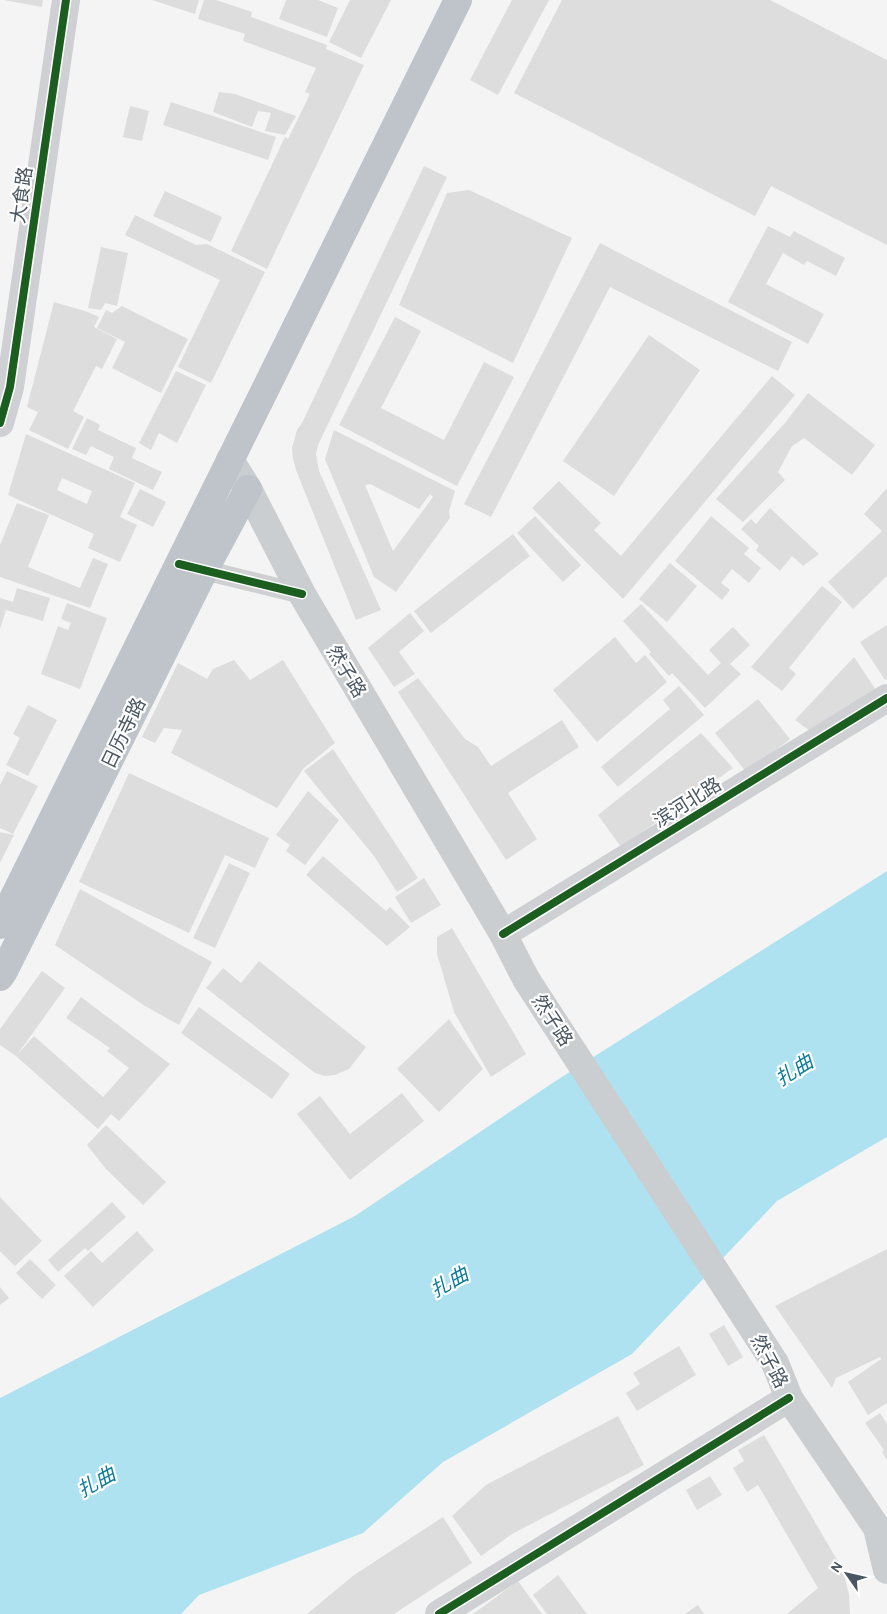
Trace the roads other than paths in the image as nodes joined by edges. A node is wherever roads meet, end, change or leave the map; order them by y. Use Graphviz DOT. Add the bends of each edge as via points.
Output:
graph roads {
  1 [pos="66,0"];
  2 [pos="458,0"];
  3 [pos="0,423"];
  4 [pos="230,460"];
  5 [pos="248,490"];
  6 [pos="192,568"];
  7 [pos="302,594"];
  8 [pos="887,698"];
  9 [pos="0,925"];
  10 [pos="504,934"];
  11 [pos="0,977"];
  12 [pos="789,1398"];
  13 [pos="887,1570"];
  14 [pos="439,1614"];
  1 -- 3 [label="street, 大食路" via="11,378"];
  2 -- 4 [label="highway, 日历寺路"];
  4 -- 5 [label="main road, 然子路"];
  4 -- 6 [label="highway, 日历寺路"];
  5 -- 6 [label="highway, 日历寺路"];
  5 -- 7 [label="main road, 然子路"];
  6 -- 7 [label="street"];
  6 -- 9 [label="highway, 日历寺路"];
  6 -- 11 [label="highway, 日历寺路"];
  7 -- 10 [label="main road, 然子路"];
  8 -- 10 [label="street, 滨河北路"];
  10 -- 12 [label="main road, 然子路" via="526,979 775,1363"];
  12 -- 13 [label="main road, 然子路" via="877,1528"];
  12 -- 14 [label="street"];
}
